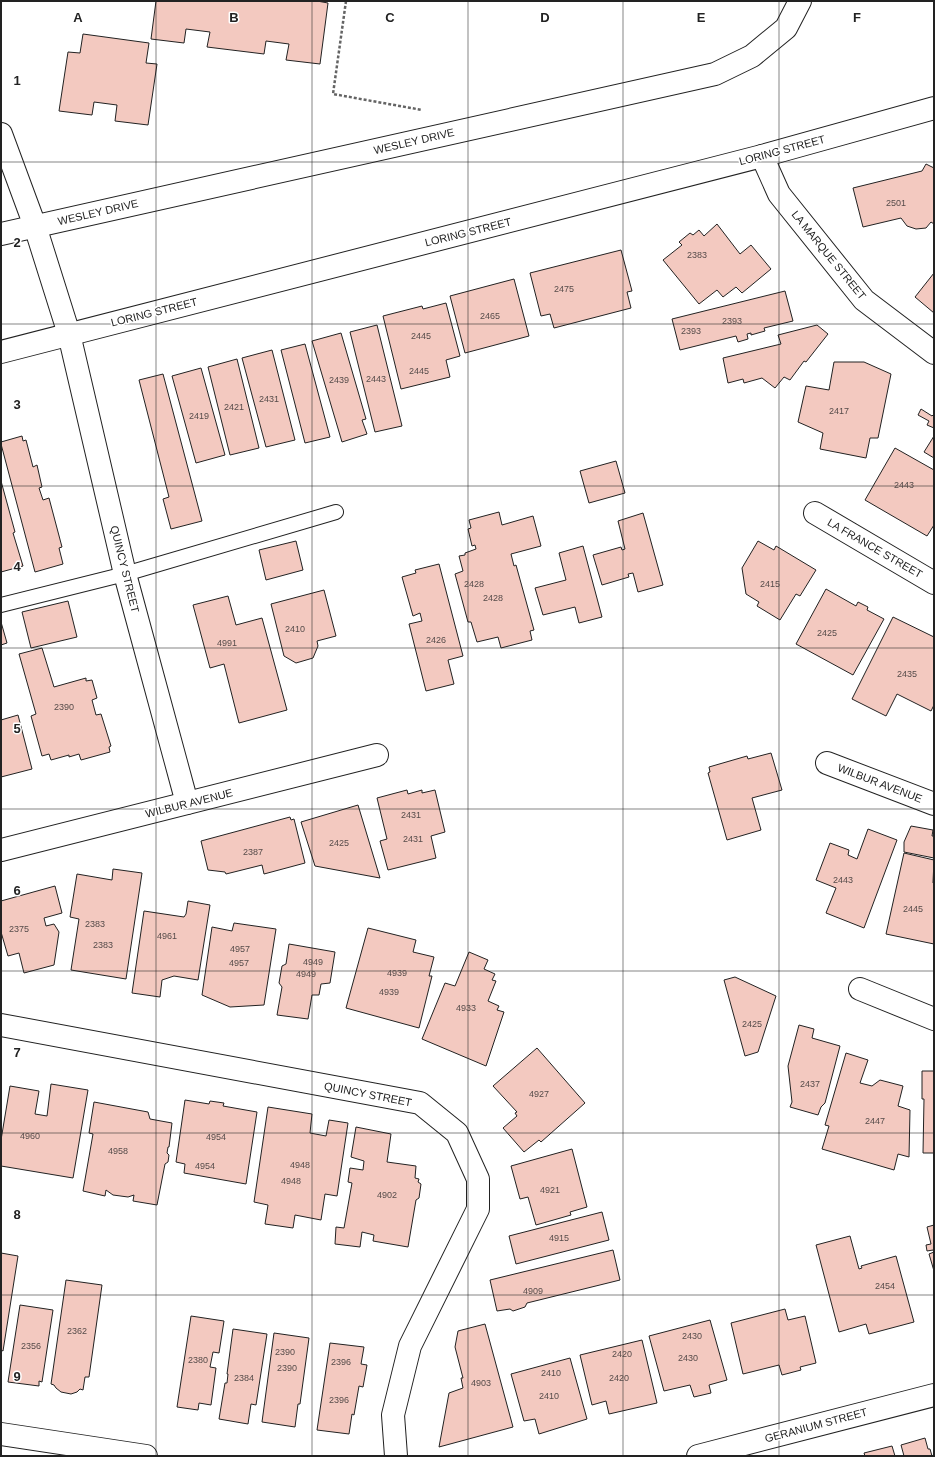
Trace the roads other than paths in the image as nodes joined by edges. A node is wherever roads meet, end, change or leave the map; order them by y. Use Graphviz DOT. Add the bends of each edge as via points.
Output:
graph roads {
  1 [pos="800,1"];
  2 [pos="934,108"];
  3 [pos="1,134"];
  4 [pos="762,156"];
  5 [pos="34,226"];
  6 [pos="1,234"];
  7 [pos="69,334"];
  8 [pos="1,352"];
  9 [pos="934,353"];
  10 [pos="336,512"];
  11 [pos="815,513"];
  12 [pos="125,574"];
  13 [pos="934,583"];
  14 [pos="1,605"];
  15 [pos="377,755"];
  16 [pos="827,763"];
  17 [pos="187,803"];
  18 [pos="934,804"];
  19 [pos="1,850"];
  20 [pos="860,989"];
  21 [pos="934,1019"];
  22 [pos="1,1025"];
  23 [pos="934,1395"];
  24 [pos="1,1434"];
  25 [pos="146,1456"];
  26 [pos="396,1456"];
  27 [pos="698,1456"];
  1 -- 5 [label="street, WESLEY DRIVE" via="786,28 752,56 715,74"];
  2 -- 4 [label="street, LORING STREET"];
  3 -- 5 [label="street, QUINCY STREET"];
  4 -- 7 [label="street, LORING STREET"];
  4 -- 9 [label="street, LA MARQUE STREET" via="779,194 864,300"];
  5 -- 6 [label="street, WESLEY DRIVE"];
  5 -- 7 [label="street, QUINCY STREET"];
  7 -- 8 [label="street, LORING STREET"];
  7 -- 12 [label="street, QUINCY STREET"];
  10 -- 12 [label="lane"];
  11 -- 13 [label="street, LA FRANCE STREET"];
  12 -- 14 [label="lane"];
  12 -- 17 [label="street, QUINCY STREET"];
  15 -- 17 [label="street, WILBUR AVENUE"];
  16 -- 18 [label="street, WILBUR AVENUE"];
  17 -- 19 [label="street, WILBUR AVENUE"];
  20 -- 21 [label="street"];
  22 -- 26 [label="street, QUINCY STREET" via="420,1103 458,1133 478,1179 478,1209 410,1346 393,1415"];
  23 -- 27 [label="street, GERANIUM STREET"];
  24 -- 25 [label="street"];
}
